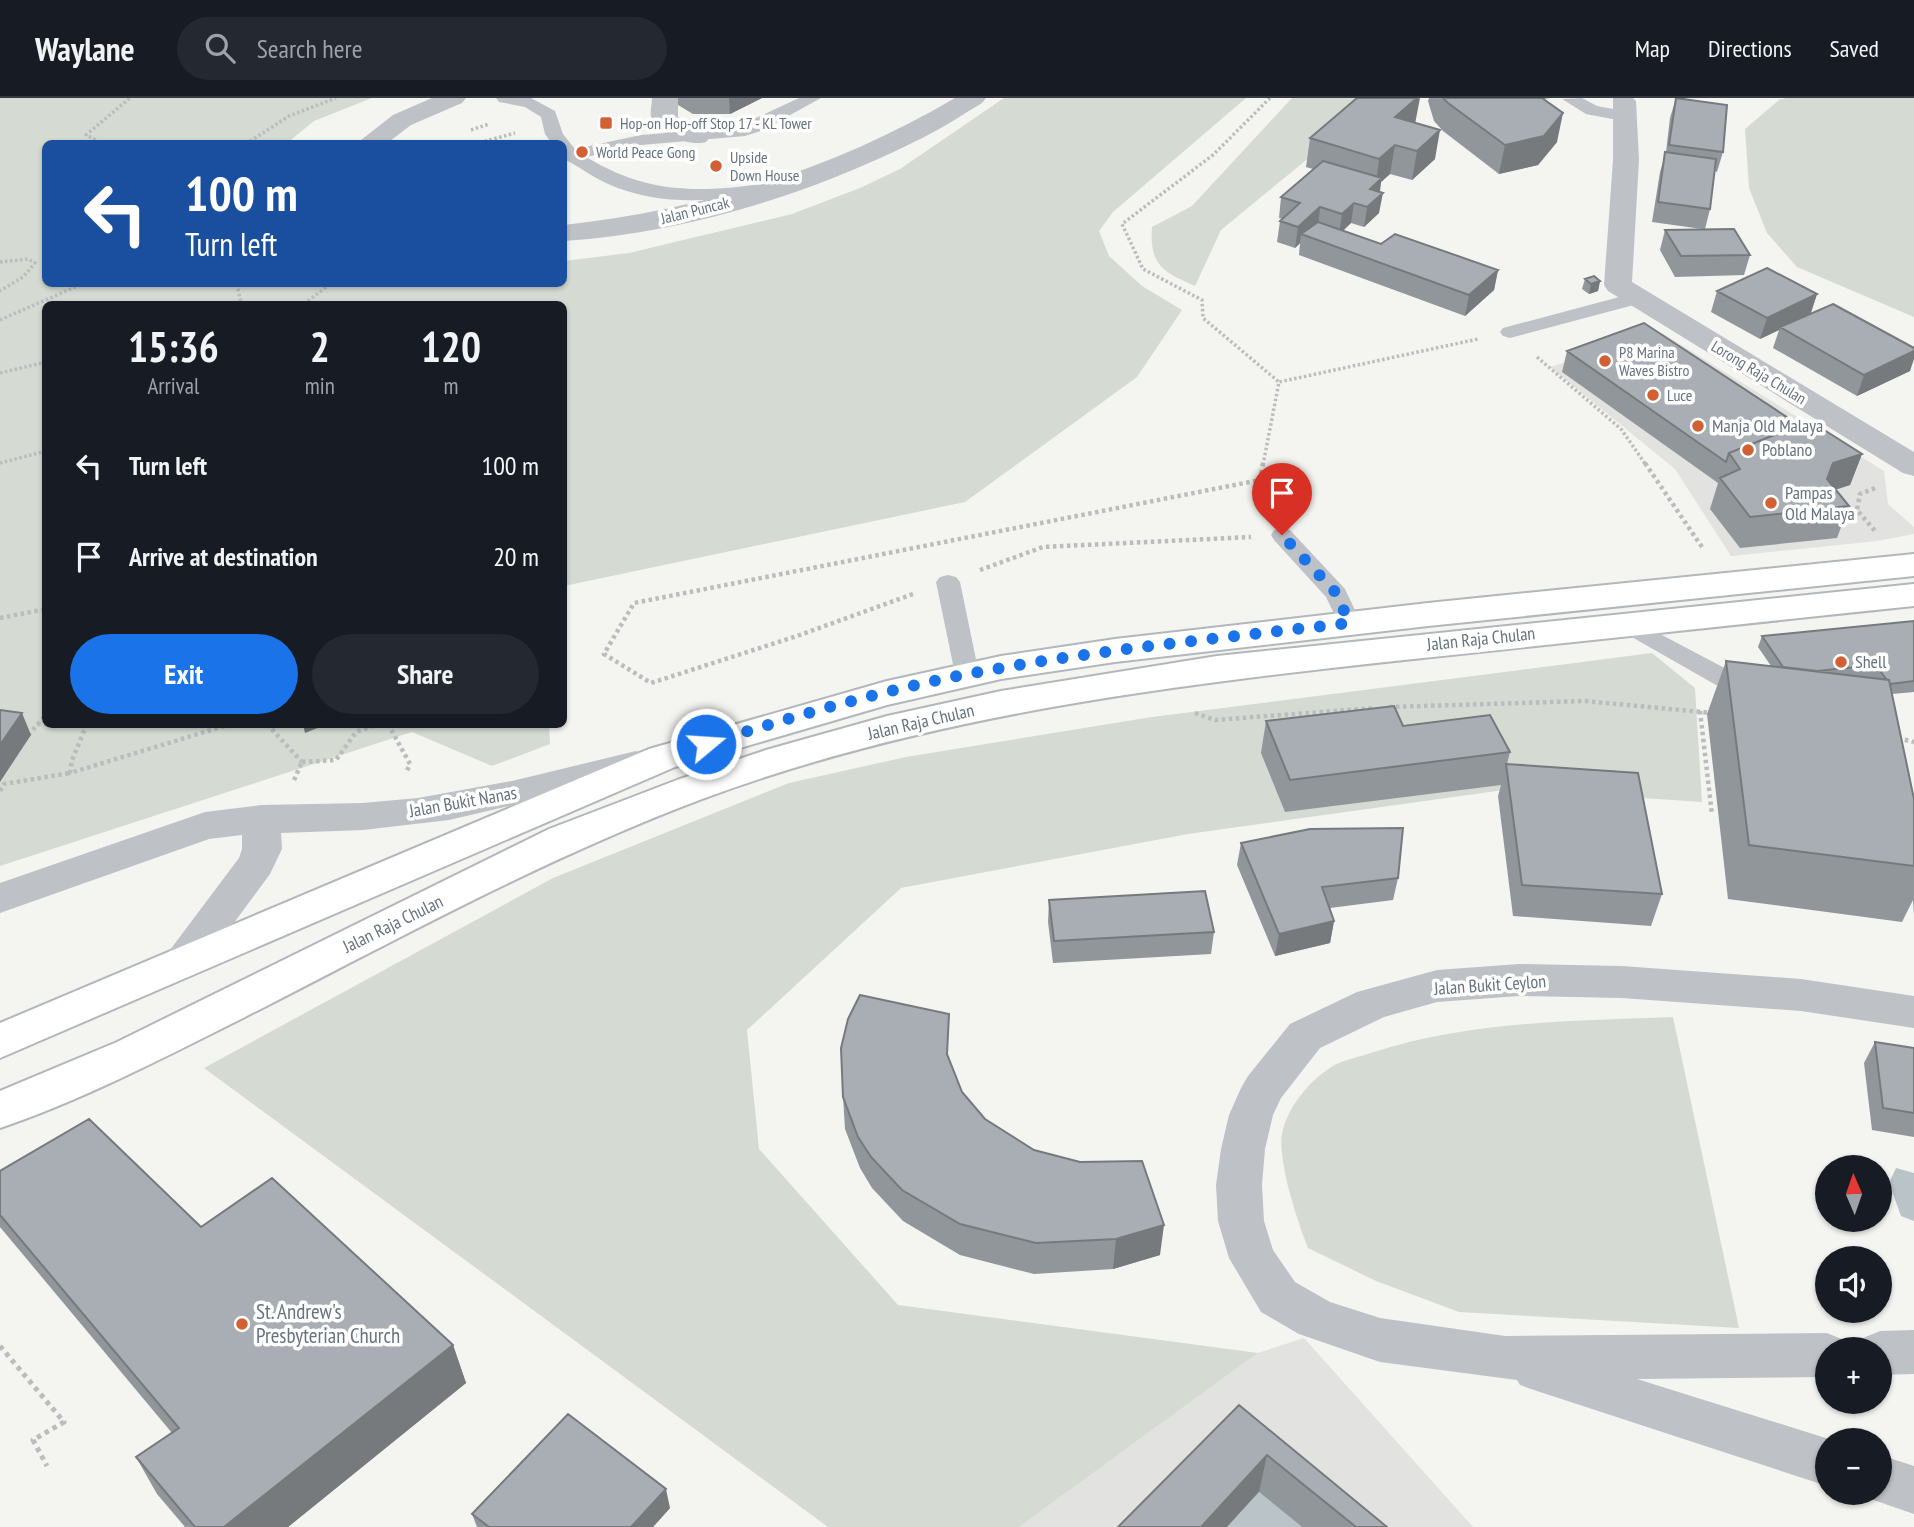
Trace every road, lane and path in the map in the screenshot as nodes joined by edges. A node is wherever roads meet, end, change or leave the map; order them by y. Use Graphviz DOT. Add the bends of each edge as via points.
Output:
graph roads {
  1 [pos="130,98"];
  2 [pos="336,98"];
  3 [pos="453,98"];
  4 [pos="505,98"];
  5 [pos="665,98"];
  6 [pos="812,98"];
  7 [pos="973,98"];
  8 [pos="1270,98"];
  9 [pos="1571,99"];
  10 [pos="1623,108"];
  11 [pos="549,115"];
  12 [pos="522,119"];
  13 [pos="466,132"];
  14 [pos="697,136"];
  15 [pos="96,140"];
  16 [pos="251,140"];
  17 [pos="374,140"];
  18 [pos="490,140"];
  19 [pos="559,140"];
  20 [pos="567,148"];
  21 [pos="567,149"];
  22 [pos="782,186"];
  23 [pos="567,233"];
  24 [pos="0,262"];
  25 [pos="75,287"];
  26 [pos="326,287"];
  27 [pos="0,290"];
  28 [pos="1638,298"];
  29 [pos="43,301"];
  30 [pos="308,301"];
  31 [pos="42,302"];
  32 [pos="0,320"];
  33 [pos="1510,332"];
  34 [pos="1537,357"];
  35 [pos="42,363"];
  36 [pos="0,373"];
  37 [pos="1279,382"];
  38 [pos="42,452"];
  39 [pos="0,463"];
  40 [pos="1914,466"];
  41 [pos="1260,480"];
  42 [pos="1881,485"];
  43 [pos="1282,535"];
  44 [pos="1881,537"];
  45 [pos="1711,560"];
  46 [pos="1914,565"];
  47 [pos="948,582"];
  48 [pos="1914,595"];
  49 [pos="42,610"];
  50 [pos="0,618"];
  51 [pos="1349,623"];
  52 [pos="1624,623"];
  53 [pos="967,674"];
  54 [pos="1725,679"];
  55 [pos="1190,711"];
  56 [pos="1700,711"];
  57 [pos="1726,715"];
  58 [pos="42,719"];
  59 [pos="36,724"];
  60 [pos="42,724"];
  61 [pos="85,728"];
  62 [pos="218,728"];
  63 [pos="271,728"];
  64 [pos="367,728"];
  65 [pos="390,728"];
  66 [pos="1892,737"];
  67 [pos="1914,742"];
  68 [pos="22,743"];
  69 [pos="662,758"];
  70 [pos="302,762"];
  71 [pos="410,764"];
  72 [pos="70,773"];
  73 [pos="290,786"];
  74 [pos="0,791"];
  75 [pos="1712,816"];
  76 [pos="261,819"];
  77 [pos="0,898"];
  78 [pos="182,962"];
  79 [pos="1914,1012"];
  80 [pos="0,1041"];
  81 [pos="0,1110"];
  82 [pos="0,1346"];
  83 [pos="1914,1352"];
  84 [pos="1892,1353"];
  85 [pos="1815,1355"];
  86 [pos="1505,1358"];
  87 [pos="1815,1458"];
  88 [pos="47,1466"];
  89 [pos="1892,1483"];
  90 [pos="1914,1490"];
  1 -- 15 [label="path" via="86,135"];
  2 -- 16 [label="path" via="304,108"];
  3 -- 17 [label="street" via="402,120"];
  4 -- 11 [label="lane" via="530,103"];
  5 -- 14 [label="street" via="667,122"];
  6 -- 14 [label="lane" via="755,127"];
  7 -- 22 [label="street, Jalan Puncak" via="905,137"];
  8 -- 37 [label="path" via="1213,155 1122,224 1143,269 1202,300 1203,318"];
  9 -- 10 [label="lane" via="1591,110"];
  10 -- 28 [label="street, Lorong Raja Chulan" via="1626,160 1618,285"];
  11 -- 12 [label="path"];
  11 -- 19 [label="lane"];
  12 -- 13 [label="path"];
  12 -- 18 [label="path" via="519,132"];
  14 -- 20 [label="lane"];
  21 -- 22 [label="lane" via="620,183 667,196"];
  22 -- 23 [label="street, Jalan Puncak" via="681,216"];
  24 -- 27 [label="path" via="35,262 23,277"];
  25 -- 29 [label="path"];
  26 -- 30 [label="path"];
  28 -- 33 [label="lane"];
  28 -- 40 [label="street, Lorong Raja Chulan"];
  31 -- 32 [label="path"];
  33 -- 37 [label="path"];
  34 -- 45 [label="path" via="1621,429"];
  35 -- 36 [label="path"];
  37 -- 41 [label="path"];
  38 -- 39 [label="path"];
  42 -- 44 [label="path" via="1860,494 1857,510"];
  43 -- 51 [label="lane" via="1337,594"];
  46 -- 51 [label="main road, Jalan Raja Chulan"];
  47 -- 53 [label="lane"];
  48 -- 52 [label="main road, Jalan Raja Chulan"];
  49 -- 50 [label="path"];
  51 -- 53 [label="main road, Jalan Raja Chulan"];
  52 -- 54 [label="lane"];
  52 -- 81 [label="main road, Jalan Raja Chulan" via="1217,667 1116,683 1001,703 779,759 563,839 132,1054"];
  53 -- 69 [label="main road, Jalan Raja Chulan" via="822,709"];
  55 -- 56 [label="path" via="1215,720 1421,705 1585,701"];
  56 -- 57 [label="path"];
  56 -- 75 [label="path"];
  58 -- 59 [label="path"];
  59 -- 60 [label="path"];
  59 -- 68 [label="path"];
  61 -- 72 [label="path"];
  62 -- 72 [label="path"];
  63 -- 70 [label="path"];
  64 -- 70 [label="path" via="356,732 336,760"];
  65 -- 71 [label="path"];
  66 -- 67 [label="path"];
  69 -- 76 [label="street, Jalan Bukit Nanas" via="456,806 323,820"];
  69 -- 78 [label="main road, Jalan Raja Chulan"];
  70 -- 73 [label="path"];
  72 -- 74 [label="path" via="4,784"];
  76 -- 77 [label="street, Jalan Bukit Nanas" via="205,826"];
  76 -- 78 [label="street" via="256,864"];
  78 -- 80 [label="main road, Jalan Raja Chulan"];
  79 -- 86 [label="street, Jalan Bukit Ceylon" via="1801,995 1519,980 1437,986 1372,1004 1304,1036 1264,1088 1251,1115 1243,1149 1241,1221 1252,1258 1278,1297 1316,1319 1380,1340"];
  82 -- 88 [label="path" via="64,1422 33,1440"];
  83 -- 84 [label="street"];
  85 -- 86 [label="street, Jalan Bukit Ceylon"];
  86 -- 87 [label="street, Jalan Bukit Ceylon"];
  89 -- 90 [label="street"];
}
